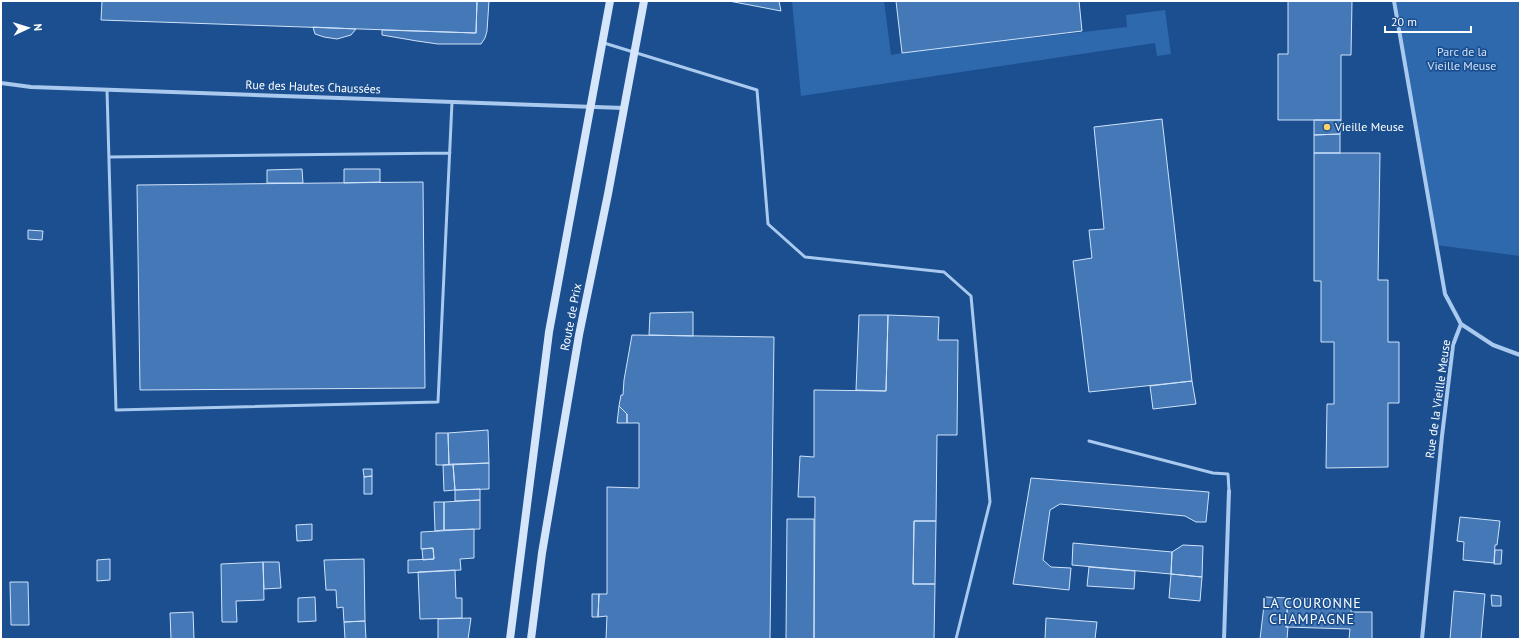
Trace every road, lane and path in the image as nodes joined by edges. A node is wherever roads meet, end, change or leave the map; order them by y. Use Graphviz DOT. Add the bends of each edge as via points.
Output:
graph roads {
  1 [pos="610,1"];
  2 [pos="644,1"];
  3 [pos="1394,1"];
  4 [pos="602,42"];
  5 [pos="635,51"];
  6 [pos="1,83"];
  7 [pos="108,90"];
  8 [pos="452,102"];
  9 [pos="591,106"];
  10 [pos="624,108"];
  11 [pos="450,153"];
  12 [pos="109,157"];
  13 [pos="1461,324"];
  14 [pos="1520,355"];
  15 [pos="1089,441"];
  16 [pos="1229,491"];
  17 [pos="510,639"];
  18 [pos="531,639"];
  19 [pos="956,639"];
  20 [pos="1224,639"];
  21 [pos="1422,639"];
  1 -- 4 [label="main road, Route de Prix"];
  2 -- 5 [label="main road, Route de Prix"];
  3 -- 13 [label="street, Rue de la Vieille Meuse" via="1445,294"];
  4 -- 5 [label="lane"];
  4 -- 9 [label="main road, Route de Prix"];
  5 -- 10 [label="main road, Route de Prix"];
  5 -- 19 [label="lane" via="757,90 768,224 805,257 944,272 971,296 990,502"];
  6 -- 7 [label="street, Rue des Hautes Chaussées" via="31,87"];
  7 -- 8 [label="street, Rue des Hautes Chaussées"];
  7 -- 12 [label="lane"];
  8 -- 9 [label="street, Rue des Hautes Chaussées"];
  8 -- 11 [label="lane"];
  9 -- 10 [label="street, Rue des Hautes Chaussées"];
  9 -- 17 [label="main road, Route de Prix" via="549,332"];
  10 -- 18 [label="main road, Route de Prix" via="579,335 542,553"];
  11 -- 12 [label="lane"];
  11 -- 12 [label="lane" via="438,402 116,410"];
  13 -- 14 [label="street" via="1492,345"];
  13 -- 21 [label="street, Rue de la Vieille Meuse" via="1453,345 1451,360"];
  15 -- 16 [label="lane" via="1213,473 1228,474"];
  16 -- 20 [label="street"];
}
